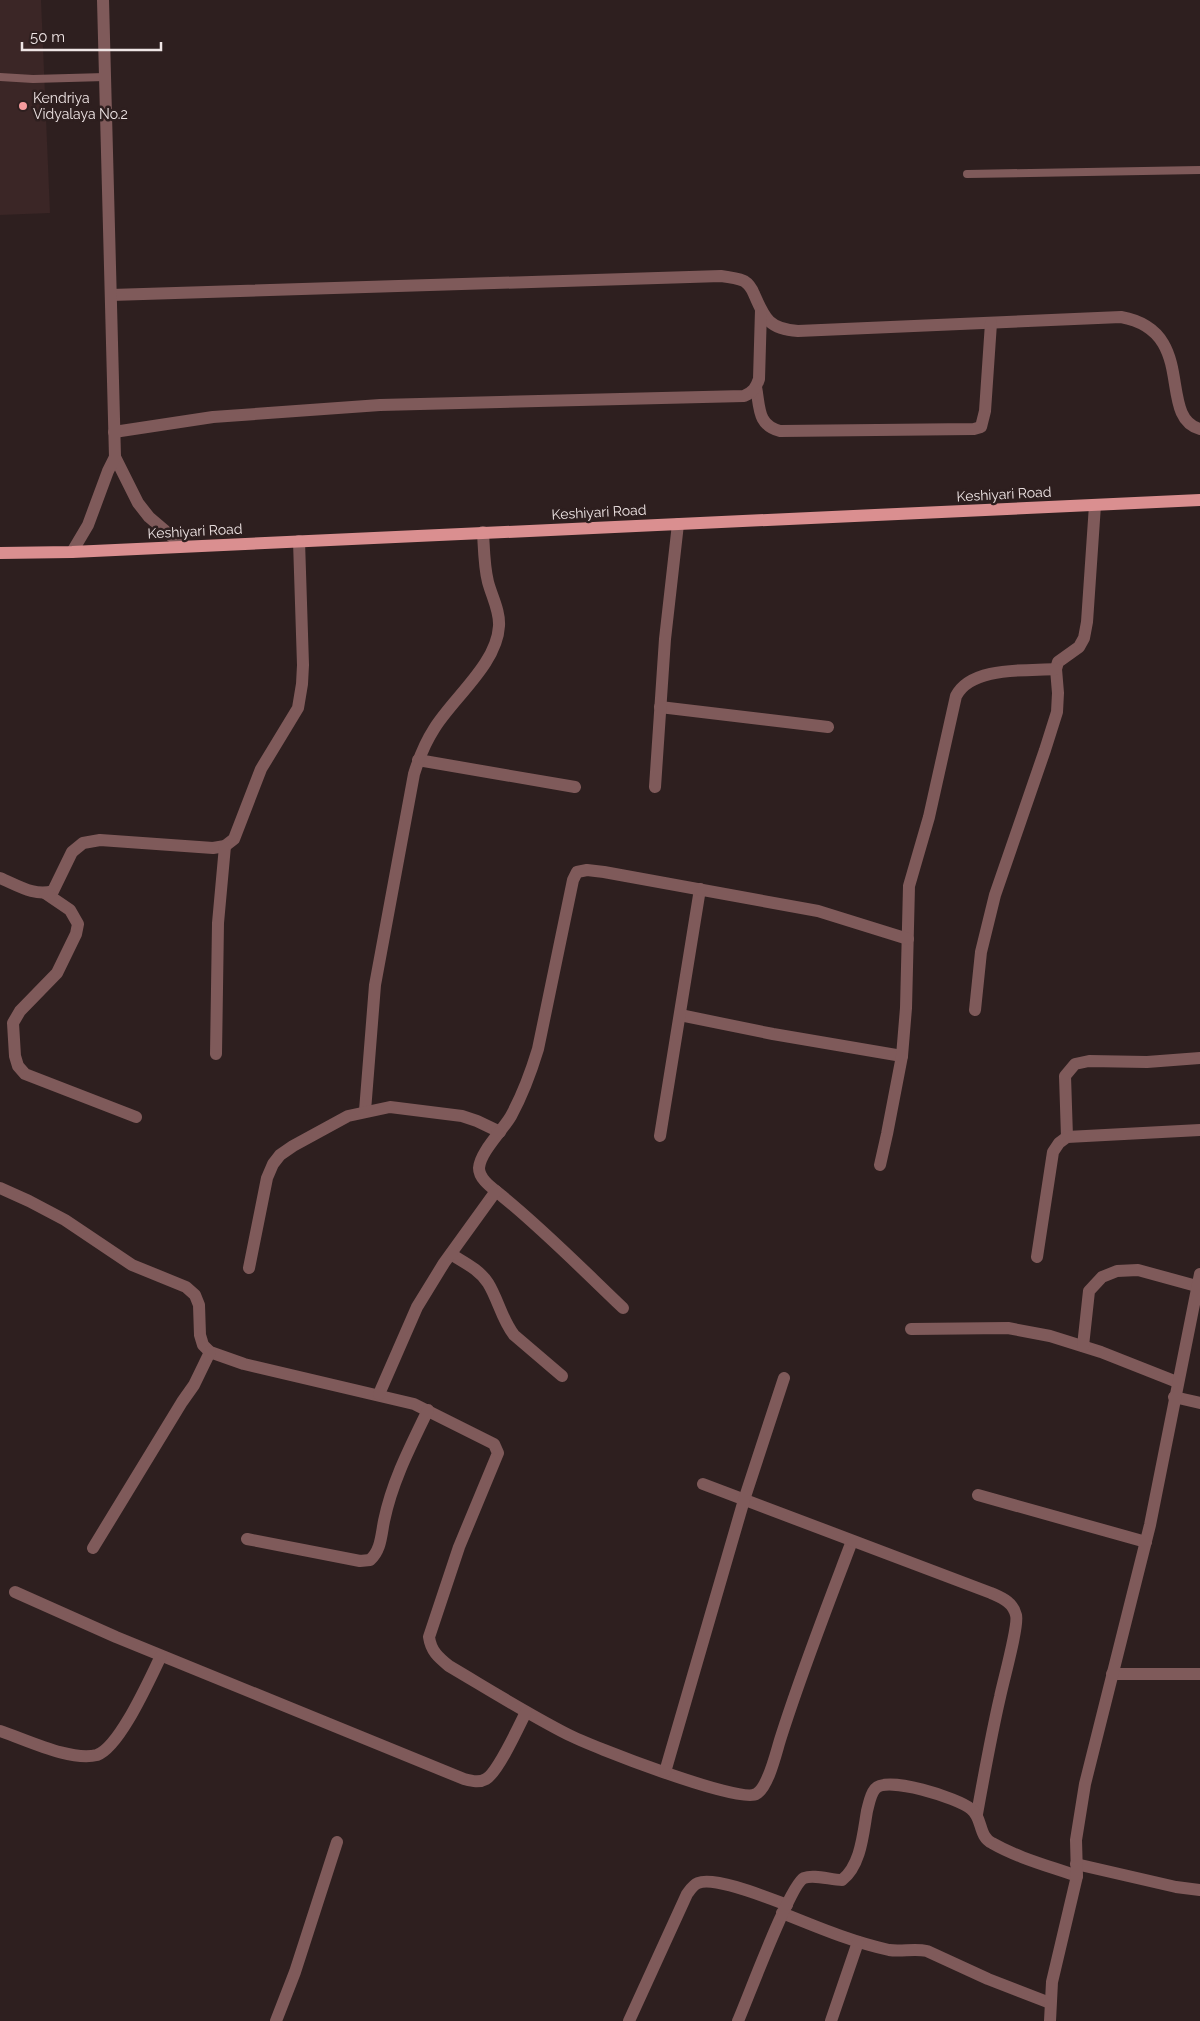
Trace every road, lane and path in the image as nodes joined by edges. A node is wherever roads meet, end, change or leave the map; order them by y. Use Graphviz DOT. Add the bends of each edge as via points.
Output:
graph roads {
  1 [pos="103,0"];
  2 [pos="0,76"];
  3 [pos="105,77"];
  4 [pos="1200,170"];
  5 [pos="966,174"];
  6 [pos="111,295"];
  7 [pos="761,310"];
  8 [pos="991,323"];
  9 [pos="756,387"];
  10 [pos="1200,429"];
  11 [pos="114,432"];
  12 [pos="115,457"];
  13 [pos="1200,500"];
  14 [pos="1095,505"];
  15 [pos="678,524"];
  16 [pos="483,532"];
  17 [pos="299,541"];
  18 [pos="183,546"];
  19 [pos="72,552"];
  20 [pos="0,554"];
  21 [pos="1056,670"];
  22 [pos="660,707"];
  23 [pos="828,727"];
  24 [pos="418,760"];
  25 [pos="575,787"];
  26 [pos="656,787"];
  27 [pos="225,846"];
  28 [pos="0,878"];
  29 [pos="700,888"];
  30 [pos="44,893"];
  31 [pos="908,938"];
  32 [pos="975,1010"];
  33 [pos="680,1014"];
  34 [pos="216,1054"];
  35 [pos="902,1056"];
  36 [pos="1200,1058"];
  37 [pos="365,1111"];
  38 [pos="136,1117"];
  39 [pos="1200,1130"];
  40 [pos="500,1132"];
  41 [pos="660,1136"];
  42 [pos="1067,1137"];
  43 [pos="880,1164"];
  44 [pos="0,1188"];
  45 [pos="496,1191"];
  46 [pos="451,1254"];
  47 [pos="1037,1257"];
  48 [pos="249,1268"];
  49 [pos="1199,1282"];
  50 [pos="623,1308"];
  51 [pos="911,1329"];
  52 [pos="1082,1346"];
  53 [pos="210,1352"];
  54 [pos="562,1376"];
  55 [pos="784,1378"];
  56 [pos="1177,1382"];
  57 [pos="379,1394"];
  58 [pos="1174,1397"];
  59 [pos="1200,1402"];
  60 [pos="428,1410"];
  61 [pos="702,1484"];
  62 [pos="978,1495"];
  63 [pos="744,1500"];
  64 [pos="247,1539"];
  65 [pos="852,1541"];
  66 [pos="1146,1542"];
  67 [pos="93,1548"];
  68 [pos="15,1592"];
  69 [pos="161,1656"];
  70 [pos="1112,1674"];
  71 [pos="1200,1674"];
  72 [pos="526,1712"];
  73 [pos="0,1731"];
  74 [pos="665,1772"];
  75 [pos="977,1814"];
  76 [pos="337,1842"];
  77 [pos="1077,1870"];
  78 [pos="1200,1890"];
  79 [pos="785,1909"];
  80 [pos="858,1942"];
  81 [pos="1050,2003"];
  82 [pos="276,2021"];
  83 [pos="629,2021"];
  84 [pos="738,2021"];
  85 [pos="832,2021"];
  86 [pos="1050,2021"];
  1 -- 3 [label="street"];
  2 -- 3 [label="lane" via="34,79"];
  3 -- 6 [label="street"];
  4 -- 5 [label="lane"];
  6 -- 7 [label="street" via="721,276 746,282"];
  6 -- 11 [label="street"];
  7 -- 8 [label="street" via="774,326 798,331"];
  7 -- 9 [label="street"];
  8 -- 9 [label="street" via="985,411 981,427 974,429 780,431 764,424"];
  8 -- 10 [label="street" via="1134,319 1158,335 1165,344 1172,362 1181,412 1186,422"];
  9 -- 11 [label="street" via="751,393 734,397 380,405 213,417"];
  11 -- 12 [label="street"];
  12 -- 18 [label="street" via="138,503 149,517"];
  12 -- 19 [label="street" via="88,525"];
  13 -- 14 [label="main road, Keshiyari Road"];
  14 -- 15 [label="main road, Keshiyari Road"];
  14 -- 21 [label="street" via="1084,638 1058,662"];
  15 -- 16 [label="main road, Keshiyari Road"];
  15 -- 22 [label="street"];
  16 -- 17 [label="main road, Keshiyari Road"];
  16 -- 24 [label="street" via="485,566 498,609 498,635 485,664 435,728"];
  17 -- 18 [label="main road, Keshiyari Road"];
  17 -- 27 [label="street" via="303,665 298,708 260,769 234,839"];
  18 -- 19 [label="main road, Keshiyari Road"];
  19 -- 20 [label="main road, Keshiyari Road"];
  21 -- 31 [label="street" via="983,675 960,688 909,886"];
  21 -- 32 [label="street" via="1057,712 995,895 981,952"];
  22 -- 23 [label="street"];
  22 -- 26 [label="street"];
  24 -- 25 [label="street"];
  24 -- 37 [label="street" via="375,985"];
  27 -- 30 [label="street" via="213,848 100,840 83,843 72,852 53,890"];
  27 -- 34 [label="street" via="218,923"];
  28 -- 30 [label="street"];
  29 -- 31 [label="street" via="818,911"];
  29 -- 33 [label="street"];
  29 -- 40 [label="street" via="604,872 577,872 559,941 538,1048 526,1085"];
  30 -- 38 [label="street" via="70,910 78,924 57,973 20,1011 13,1023 18,1066 24,1074"];
  31 -- 35 [label="street"];
  33 -- 35 [label="street"];
  33 -- 41 [label="street"];
  35 -- 43 [label="street"];
  36 -- 42 [label="street" via="1075,1064 1065,1076"];
  37 -- 40 [label="street" via="390,1107 440,1112 477,1121"];
  37 -- 48 [label="street" via="348,1116 293,1146 273,1164 267,1178"];
  39 -- 42 [label="street"];
  40 -- 45 [label="street" via="479,1167 481,1177"];
  42 -- 47 [label="street" via="1052,1152"];
  44 -- 53 [label="street" via="65,1220 132,1265 186,1287 195,1295 199,1305 200,1335"];
  45 -- 46 [label="street"];
  45 -- 50 [label="street"];
  46 -- 54 [label="street" via="487,1281 507,1327"];
  46 -- 57 [label="street" via="417,1307"];
  49 -- 52 [label="street" via="1138,1270 1117,1272 1102,1278 1089,1292"];
  49 -- 56 [label="street"];
  51 -- 52 [label="street" via="1008,1328"];
  52 -- 56 [label="street"];
  53 -- 57 [label="street" via="244,1364"];
  53 -- 67 [label="street" via="194,1385"];
  55 -- 63 [label="street"];
  56 -- 58 [label="street"];
  57 -- 60 [label="street"];
  58 -- 59 [label="street"];
  58 -- 66 [label="street"];
  60 -- 64 [label="street" via="395,1480 379,1545 370,1560 360,1561"];
  60 -- 72 [label="street" via="486,1439 494,1444 498,1453 459,1547 429,1637 430,1647 449,1666"];
  61 -- 63 [label="street"];
  62 -- 66 [label="street"];
  63 -- 65 [label="street"];
  63 -- 74 [label="street"];
  65 -- 74 [label="street" via="772,1766 757,1794 748,1797"];
  65 -- 75 [label="street" via="991,1593 1014,1608 1017,1617 1015,1630"];
  66 -- 70 [label="street"];
  68 -- 69 [label="street"];
  69 -- 72 [label="street" via="478,1782 488,1778"];
  69 -- 73 [label="street" via="134,1709 108,1749 84,1756 66,1754"];
  70 -- 71 [label="street"];
  70 -- 77 [label="street" via="1085,1784 1076,1840"];
  72 -- 74 [label="street" via="569,1735"];
  75 -- 77 [label="street" via="982,1834 989,1842 1018,1855"];
  75 -- 79 [label="street" via="958,1801 903,1785 882,1784 875,1788 870,1799 859,1850 850,1874 842,1880 805,1878 799,1881"];
  76 -- 82 [label="street"];
  77 -- 78 [label="street"];
  77 -- 81 [label="street"];
  79 -- 80 [label="street"];
  79 -- 83 [label="street" via="724,1884 707,1881 696,1884 687,1894"];
  79 -- 84 [label="street"];
  80 -- 81 [label="street" via="890,1950 917,1948 927,1951"];
  80 -- 85 [label="street"];
  81 -- 86 [label="street"];
}
